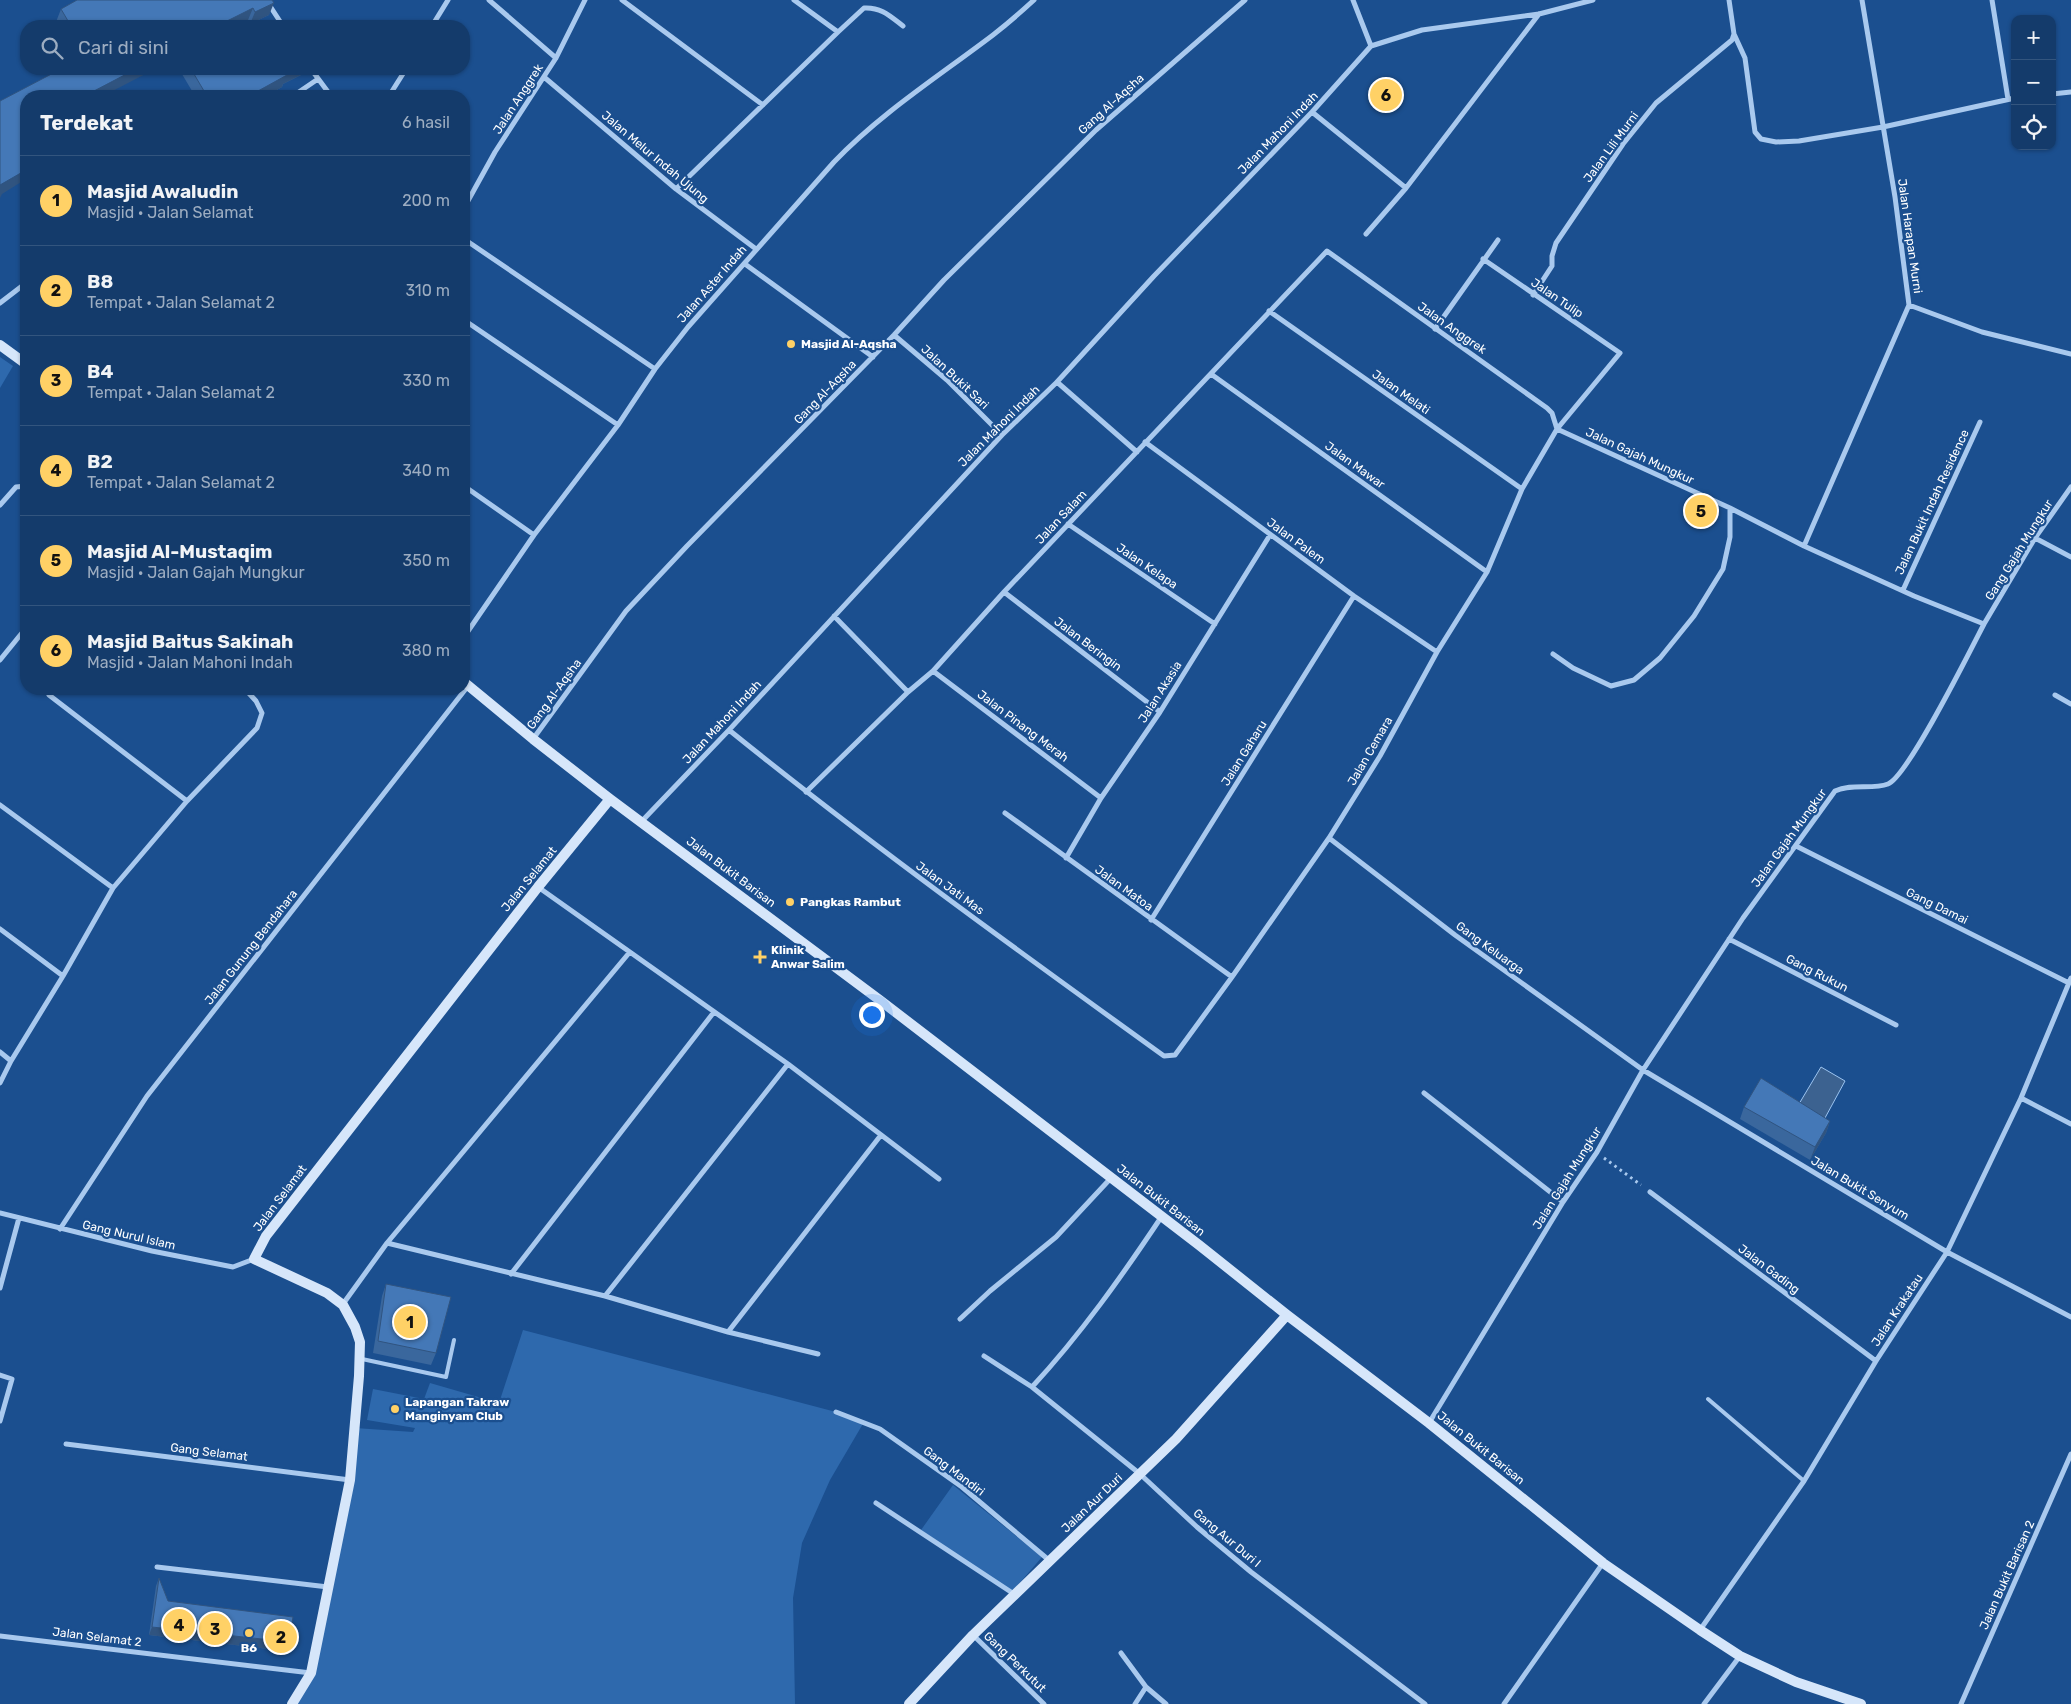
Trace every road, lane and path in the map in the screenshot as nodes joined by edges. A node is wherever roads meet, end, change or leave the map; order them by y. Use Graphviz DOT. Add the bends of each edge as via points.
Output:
graph roads {
  1 [pos="266,0"];
  2 [pos="448,0"];
  3 [pos="489,0"];
  4 [pos="585,0"];
  5 [pos="622,0"];
  6 [pos="794,0"];
  7 [pos="1034,0"];
  8 [pos="1245,0"];
  9 [pos="1353,0"];
  10 [pos="1593,0"];
  11 [pos="1729,0"];
  12 [pos="1862,0"];
  13 [pos="1992,0"];
  14 [pos="1539,14"];
  15 [pos="278,20"];
  16 [pos="436,20"];
  17 [pos="903,26"];
  18 [pos="838,32"];
  19 [pos="1734,34"];
  20 [pos="1371,46"];
  21 [pos="556,58"];
  22 [pos="315,75"];
  23 [pos="402,75"];
  24 [pos="544,77"];
  25 [pos="318,79"];
  26 [pos="302,90"];
  27 [pos="326,90"];
  28 [pos="393,90"];
  29 [pos="2071,92"];
  30 [pos="2056,94"];
  31 [pos="2008,99"];
  32 [pos="2011,99"];
  33 [pos="764,105"];
  34 [pos="1312,112"];
  35 [pos="1883,128"];
  36 [pos="1406,188"];
  37 [pos="676,189"];
  38 [pos="470,197"];
  39 [pos="1366,234"];
  40 [pos="1498,240"];
  41 [pos="470,243"];
  42 [pos="756,249"];
  43 [pos="1327,251"];
  44 [pos="1483,259"];
  45 [pos="745,264"];
  46 [pos="20,288"];
  47 [pos="1533,295"];
  48 [pos="0,302"];
  49 [pos="1909,305"];
  50 [pos="1270,311"];
  51 [pos="470,324"];
  52 [pos="1435,329"];
  53 [pos="894,335"];
  54 [pos="0,345"];
  55 [pos="1620,353"];
  56 [pos="2071,354"];
  57 [pos="872,357"];
  58 [pos="20,360"];
  59 [pos="655,369"];
  60 [pos="1211,374"];
  61 [pos="1057,382"];
  62 [pos="1980,422"];
  63 [pos="618,425"];
  64 [pos="1557,429"];
  65 [pos="1002,435"];
  66 [pos="1146,442"];
  67 [pos="1137,452"];
  68 [pos="20,487"];
  69 [pos="2071,487"];
  70 [pos="1522,489"];
  71 [pos="470,490"];
  72 [pos="0,506"];
  73 [pos="1730,508"];
  74 [pos="1068,524"];
  75 [pos="534,535"];
  76 [pos="1270,535"];
  77 [pos="2035,538"];
  78 [pos="1804,546"];
  79 [pos="2071,557"];
  80 [pos="1487,572"];
  81 [pos="1903,590"];
  82 [pos="1004,592"];
  83 [pos="1354,596"];
  84 [pos="834,616"];
  85 [pos="1215,624"];
  86 [pos="1984,624"];
  87 [pos="470,628"];
  88 [pos="20,635"];
  89 [pos="1437,652"];
  90 [pos="1553,654"];
  91 [pos="0,660"];
  92 [pos="933,671"];
  93 [pos="470,687"];
  94 [pos="908,692"];
  95 [pos="49,695"];
  96 [pos="250,695"];
  97 [pos="457,695"];
  98 [pos="2055,695"];
  99 [pos="2071,704"];
  100 [pos="1160,712"];
  101 [pos="729,730"];
  102 [pos="533,739"];
  103 [pos="806,792"];
  104 [pos="1101,798"];
  105 [pos="610,799"];
  106 [pos="187,801"];
  107 [pos="0,804"];
  108 [pos="1005,812"];
  109 [pos="642,821"];
  110 [pos="1329,838"];
  111 [pos="1796,846"];
  112 [pos="1066,858"];
  113 [pos="538,887"];
  114 [pos="113,888"];
  115 [pos="1151,920"];
  116 [pos="0,929"];
  117 [pos="1729,939"];
  118 [pos="629,953"];
  119 [pos="64,976"];
  120 [pos="1232,977"];
  121 [pos="2070,980"];
  122 [pos="714,1012"];
  123 [pos="1896,1025"];
  124 [pos="0,1052"];
  125 [pos="1164,1056"];
  126 [pos="11,1061"];
  127 [pos="788,1064"];
  128 [pos="1643,1070"];
  129 [pos="0,1083"];
  130 [pos="1424,1093"];
  131 [pos="2021,1098"];
  132 [pos="2071,1124"];
  133 [pos="881,1135"];
  134 [pos="1597,1152"];
  135 [pos="1111,1178"];
  136 [pos="939,1179"];
  137 [pos="1650,1192"];
  138 [pos="1563,1202"];
  139 [pos="0,1213"];
  140 [pos="1162,1216"];
  141 [pos="19,1218"];
  142 [pos="60,1229"];
  143 [pos="387,1243"];
  144 [pos="1947,1252"];
  145 [pos="254,1259"];
  146 [pos="511,1274"];
  147 [pos="0,1288"];
  148 [pos="605,1296"];
  149 [pos="343,1305"];
  150 [pos="1286,1315"];
  151 [pos="2071,1317"];
  152 [pos="960,1319"];
  153 [pos="728,1332"];
  154 [pos="454,1340"];
  155 [pos="818,1354"];
  156 [pos="984,1356"];
  157 [pos="360,1358"];
  158 [pos="1876,1362"];
  159 [pos="0,1375"];
  160 [pos="1032,1387"];
  161 [pos="1708,1399"];
  162 [pos="836,1412"];
  163 [pos="0,1421"];
  164 [pos="1429,1423"];
  165 [pos="66,1444"];
  166 [pos="2071,1454"];
  167 [pos="1140,1474"];
  168 [pos="350,1480"];
  169 [pos="1804,1481"];
  170 [pos="876,1503"];
  171 [pos="1051,1561"];
  172 [pos="1603,1563"];
  173 [pos="157,1567"];
  174 [pos="328,1587"];
  175 [pos="1014,1594"];
  176 [pos="1700,1630"];
  177 [pos="973,1635"];
  178 [pos="0,1636"];
  179 [pos="1121,1654"];
  180 [pos="1740,1656"];
  181 [pos="311,1673"];
  182 [pos="1146,1687"];
  183 [pos="1415,1697"];
  184 [pos="292,1704"];
  185 [pos="909,1704"];
  186 [pos="1044,1704"];
  187 [pos="1135,1704"];
  188 [pos="1166,1704"];
  189 [pos="1411,1704"];
  190 [pos="1425,1704"];
  191 [pos="1504,1704"];
  192 [pos="1704,1704"];
  193 [pos="1861,1704"];
  194 [pos="1961,1704"];
  1 -- 15 [label="street"];
  2 -- 16 [label="street"];
  3 -- 21 [label="street"];
  4 -- 21 [label="street, Jalan Anggrek"];
  5 -- 33 [label="street"];
  6 -- 18 [label="street"];
  7 -- 42 [label="street, Jalan Aster Indah" via="857,138"];
  8 -- 53 [label="street, Gang Al-Aqsha" via="1096,130 944,280"];
  9 -- 20 [label="street"];
  10 -- 14 [label="street"];
  11 -- 19 [label="street"];
  12 -- 35 [label="street, Jalan Harapan Murni"];
  13 -- 31 [label="street"];
  14 -- 20 [label="street" via="1422,30"];
  14 -- 36 [label="street"];
  17 -- 18 [label="street" via="873,7 864,8"];
  18 -- 33 [label="street"];
  19 -- 35 [label="street" via="1745,58 1755,132 1761,139 1799,141"];
  19 -- 47 [label="street, Jalan Lili Murni" via="1726,46 1656,103 1622,144 1556,243 1552,266"];
  20 -- 34 [label="street, Jalan Mahoni Indah"];
  21 -- 24 [label="street, Jalan Anggrek"];
  22 -- 25 [label="street"];
  23 -- 28 [label="street"];
  24 -- 37 [label="street, Jalan Melur Indah Ujung"];
  24 -- 38 [label="street, Jalan Anggrek"];
  25 -- 26 [label="street"];
  25 -- 27 [label="street"];
  29 -- 30 [label="street"];
  31 -- 32 [label="street"];
  31 -- 35 [label="street"];
  33 -- 37 [label="street"];
  34 -- 36 [label="street"];
  34 -- 61 [label="street, Jalan Mahoni Indah"];
  35 -- 49 [label="street, Jalan Harapan Murni"];
  36 -- 39 [label="street"];
  37 -- 42 [label="street, Jalan Melur Indah Ujung"];
  40 -- 44 [label="street"];
  41 -- 59 [label="street"];
  42 -- 45 [label="street, Jalan Aster Indah"];
  43 -- 50 [label="street, Jalan Salam"];
  43 -- 52 [label="street, Jalan Anggrek"];
  44 -- 47 [label="street, Jalan Tulip"];
  44 -- 52 [label="street"];
  45 -- 57 [label="street"];
  45 -- 59 [label="street, Jalan Aster Indah"];
  46 -- 48 [label="street"];
  47 -- 55 [label="street, Jalan Tulip"];
  49 -- 56 [label="street" via="1982,332"];
  49 -- 78 [label="street, Jalan Harapan Murni"];
  50 -- 60 [label="street, Jalan Salam"];
  50 -- 70 [label="street, Jalan Melati"];
  51 -- 63 [label="street"];
  52 -- 64 [label="street, Jalan Anggrek" via="1547,408"];
  53 -- 57 [label="street, Gang Al-Aqsha"];
  53 -- 65 [label="street, Jalan Bukit Sari" via="952,385"];
  54 -- 58 [label="main road"];
  55 -- 64 [label="street, Jalan Cemara"];
  57 -- 102 [label="street, Gang Al-Aqsha" via="626,611"];
  59 -- 63 [label="street, Jalan Aster Indah"];
  60 -- 66 [label="street, Jalan Salam"];
  60 -- 80 [label="street, Jalan Mawar"];
  61 -- 65 [label="street, Jalan Mahoni Indah"];
  61 -- 67 [label="street"];
  62 -- 81 [label="street, Jalan Bukit Indah Residence"];
  63 -- 75 [label="street, Jalan Aster Indah"];
  64 -- 70 [label="street, Jalan Cemara"];
  64 -- 73 [label="street, Jalan Gajah Mungkur"];
  65 -- 84 [label="street, Jalan Mahoni Indah"];
  66 -- 67 [label="street, Jalan Salam"];
  66 -- 76 [label="street, Jalan Palem"];
  67 -- 74 [label="street, Jalan Salam"];
  68 -- 72 [label="street"];
  69 -- 77 [label="street, Gang Gajah Mungkur"];
  70 -- 80 [label="street, Jalan Cemara"];
  71 -- 75 [label="street"];
  73 -- 78 [label="street, Jalan Gajah Mungkur"];
  73 -- 90 [label="street" via="1730,537 1723,569 1694,616 1660,658 1634,680 1611,686 1573,668"];
  74 -- 82 [label="street, Jalan Salam"];
  74 -- 85 [label="street, Jalan Kelapa"];
  75 -- 87 [label="street, Jalan Aster Indah"];
  76 -- 83 [label="street, Jalan Palem"];
  76 -- 85 [label="street, Jalan Akasia"];
  77 -- 79 [label="street"];
  77 -- 86 [label="street, Gang Gajah Mungkur"];
  78 -- 81 [label="street, Jalan Gajah Mungkur"];
  80 -- 89 [label="street, Jalan Cemara"];
  81 -- 86 [label="street, Jalan Gajah Mungkur"];
  82 -- 92 [label="street, Jalan Salam"];
  82 -- 100 [label="street, Jalan Beringin"];
  83 -- 89 [label="street, Jalan Palem"];
  83 -- 115 [label="street, Jalan Gaharu"];
  84 -- 94 [label="street"];
  84 -- 101 [label="street, Jalan Mahoni Indah"];
  85 -- 100 [label="street, Jalan Akasia"];
  86 -- 111 [label="street, Jalan Gajah Mungkur" via="1937,714 1899,774 1888,784 1836,791"];
  88 -- 91 [label="street"];
  89 -- 110 [label="street, Jalan Cemara" via="1380,756"];
  92 -- 94 [label="street, Jalan Salam"];
  92 -- 104 [label="street, Jalan Pinang Merah"];
  93 -- 102 [label="main road, Jalan Bukit Barisan"];
  94 -- 103 [label="street, Jalan Salam"];
  95 -- 106 [label="street"];
  96 -- 106 [label="street" via="262,713 258,728"];
  97 -- 142 [label="street, Jalan Gunung Bendahara" via="147,1096"];
  98 -- 99 [label="street"];
  100 -- 104 [label="street, Jalan Akasia"];
  101 -- 103 [label="street, Jalan Jati Mas"];
  101 -- 109 [label="street, Jalan Mahoni Indah"];
  102 -- 105 [label="main road, Jalan Bukit Barisan"];
  103 -- 125 [label="street, Jalan Jati Mas" via="922,881"];
  104 -- 112 [label="street, Jalan Akasia"];
  105 -- 109 [label="main road, Jalan Bukit Barisan"];
  105 -- 113 [label="main road, Jalan Selamat"];
  106 -- 114 [label="street"];
  107 -- 114 [label="street"];
  108 -- 112 [label="street, Jalan Matoa"];
  109 -- 135 [label="main road, Jalan Bukit Barisan"];
  110 -- 120 [label="street, Jalan Cemara"];
  110 -- 128 [label="street, Gang Keluarga" via="1462,940"];
  111 -- 117 [label="street, Jalan Gajah Mungkur"];
  111 -- 121 [label="street, Gang Damai"];
  112 -- 115 [label="street, Jalan Matoa"];
  113 -- 118 [label="street"];
  113 -- 145 [label="main road, Jalan Selamat" via="266,1236"];
  114 -- 119 [label="street"];
  115 -- 120 [label="street, Jalan Matoa"];
  116 -- 119 [label="street"];
  117 -- 123 [label="street, Gang Rukun"];
  117 -- 128 [label="street, Jalan Gajah Mungkur"];
  118 -- 122 [label="street"];
  118 -- 143 [label="street"];
  119 -- 126 [label="street"];
  120 -- 125 [label="street, Jalan Cemara" via="1175,1055"];
  121 -- 131 [label="street, Jalan Krakatau"];
  122 -- 127 [label="street"];
  122 -- 146 [label="street"];
  124 -- 126 [label="street"];
  126 -- 129 [label="street"];
  127 -- 133 [label="street"];
  127 -- 148 [label="street"];
  128 -- 134 [label="street, Jalan Gajah Mungkur"];
  128 -- 144 [label="street, Jalan Bukit Senyum"];
  130 -- 138 [label="street"];
  131 -- 132 [label="street"];
  131 -- 144 [label="street, Jalan Krakatau"];
  133 -- 136 [label="street"];
  133 -- 153 [label="street"];
  134 -- 137 [label="path"];
  134 -- 138 [label="street, Jalan Gajah Mungkur"];
  135 -- 140 [label="main road, Jalan Bukit Barisan"];
  135 -- 152 [label="street" via="1056,1237"];
  137 -- 158 [label="street, Jalan Gading"];
  138 -- 164 [label="street, Jalan Gajah Mungkur"];
  139 -- 141 [label="street, Gang Nurul Islam"];
  140 -- 150 [label="main road, Jalan Bukit Barisan"];
  140 -- 160 [label="street" via="1087,1323"];
  141 -- 142 [label="street, Gang Nurul Islam"];
  141 -- 147 [label="street"];
  142 -- 145 [label="street, Gang Nurul Islam" via="233,1267"];
  143 -- 146 [label="street"];
  143 -- 149 [label="street"];
  144 -- 151 [label="street, Jalan Bukit Senyum"];
  144 -- 158 [label="street, Jalan Krakatau"];
  145 -- 149 [label="main road" via="327,1293"];
  146 -- 148 [label="street"];
  148 -- 153 [label="street"];
  149 -- 157 [label="main road" via="358,1334"];
  150 -- 164 [label="main road, Jalan Bukit Barisan"];
  150 -- 167 [label="main road, Jalan Aur Duri" via="1176,1439"];
  153 -- 155 [label="street"];
  154 -- 157 [label="lane" via="446,1377"];
  156 -- 160 [label="street, Gang Aur Duri I"];
  157 -- 168 [label="main road"];
  158 -- 169 [label="street, Jalan Krakatau"];
  159 -- 163 [label="street" via="12,1379"];
  160 -- 167 [label="street, Gang Aur Duri I"];
  161 -- 169 [label="lane"];
  162 -- 171 [label="street, Gang Mandiri" via="880,1429 962,1487"];
  164 -- 172 [label="main road, Jalan Bukit Barisan"];
  165 -- 168 [label="street, Gang Selamat"];
  166 -- 194 [label="street, Jalan Bukit Barisan 2"];
  167 -- 171 [label="main road, Jalan Aur Duri"];
  167 -- 183 [label="street, Gang Aur Duri I" via="1251,1572"];
  168 -- 174 [label="main road"];
  169 -- 176 [label="street, Jalan Krakatau"];
  170 -- 175 [label="street"];
  171 -- 175 [label="main road, Jalan Aur Duri"];
  172 -- 176 [label="main road, Jalan Bukit Barisan"];
  172 -- 191 [label="street"];
  173 -- 174 [label="street"];
  174 -- 181 [label="main road"];
  175 -- 177 [label="main road, Jalan Aur Duri"];
  176 -- 180 [label="main road, Jalan Bukit Barisan"];
  177 -- 185 [label="main road, Jalan Aur Duri"];
  177 -- 186 [label="street, Gang Perkutut"];
  178 -- 181 [label="street, Jalan Selamat 2"];
  179 -- 182 [label="street"];
  180 -- 192 [label="street"];
  180 -- 193 [label="main road, Jalan Bukit Barisan" via="1796,1682"];
  181 -- 184 [label="main road"];
  182 -- 187 [label="street"];
  182 -- 188 [label="street"];
  183 -- 189 [label="street"];
  183 -- 190 [label="street, Gang Aur Duri I"];
}
